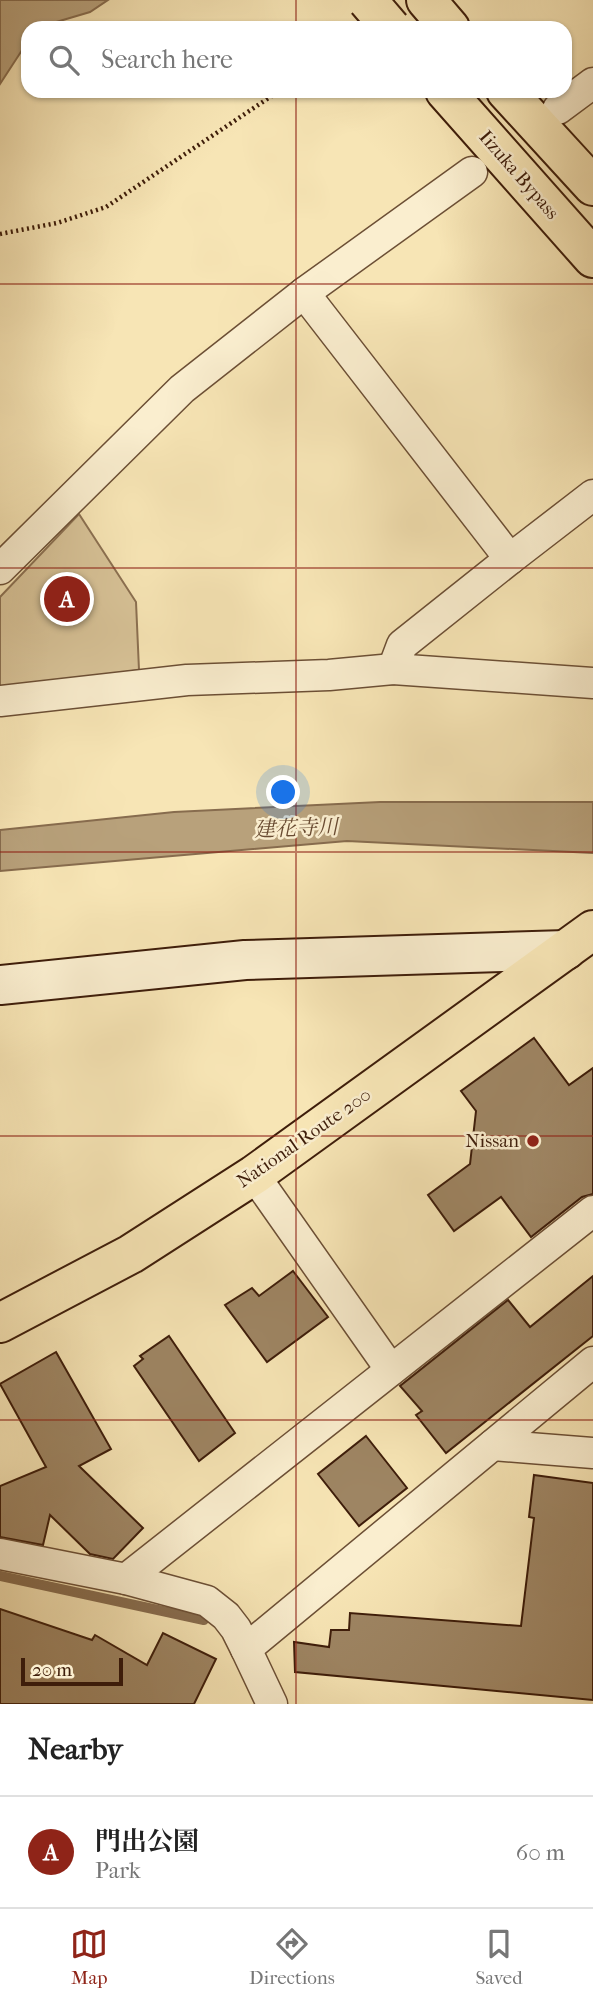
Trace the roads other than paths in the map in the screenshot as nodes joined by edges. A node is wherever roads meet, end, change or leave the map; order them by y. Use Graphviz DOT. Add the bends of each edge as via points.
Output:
graph roads {
  1 [pos="367,0"];
  2 [pos="426,0"];
  3 [pos="385,21"];
  4 [pos="444,21"];
  5 [pos="593,83"];
  6 [pos="452,98"];
  7 [pos="512,98"];
  8 [pos="558,109"];
  9 [pos="472,172"];
  10 [pos="593,186"];
  11 [pos="593,258"];
  12 [pos="304,293"];
  13 [pos="593,495"];
  14 [pos="510,559"];
  15 [pos="0,569"];
  16 [pos="393,669"];
  17 [pos="593,683"];
  18 [pos="0,701"];
  19 [pos="584,944"];
  20 [pos="0,985"];
  21 [pos="254,1175"];
  22 [pos="593,1211"];
  23 [pos="0,1323"];
  24 [pos="593,1362"];
  25 [pos="391,1370"];
  26 [pos="493,1445"];
  27 [pos="593,1454"];
  28 [pos="0,1554"];
  29 [pos="126,1579"];
  30 [pos="246,1649"];
  31 [pos="272,1704"];
  1 -- 3 [label="highway, bridge"];
  2 -- 4 [label="highway"];
  5 -- 8 [label="street"];
  6 -- 11 [label="highway, Iizuka Bypass"];
  7 -- 10 [label="highway"];
  9 -- 12 [label="street"];
  12 -- 14 [label="street"];
  12 -- 15 [label="street" via="182,389"];
  13 -- 14 [label="street"];
  14 -- 16 [label="street" via="401,645"];
  16 -- 17 [label="street"];
  16 -- 18 [label="street" via="187,680"];
  19 -- 20 [label="street" via="245,960"];
  19 -- 21 [label="highway, National Route 200"];
  21 -- 23 [label="highway, National Route 200" via="131,1254"];
  21 -- 25 [label="street"];
  22 -- 25 [label="street"];
  24 -- 26 [label="street"];
  25 -- 29 [label="street"];
  26 -- 27 [label="street"];
  26 -- 30 [label="street"];
  28 -- 29 [label="street"];
  29 -- 30 [label="street" via="207,1601 226,1616"];
  30 -- 31 [label="street"];
}
